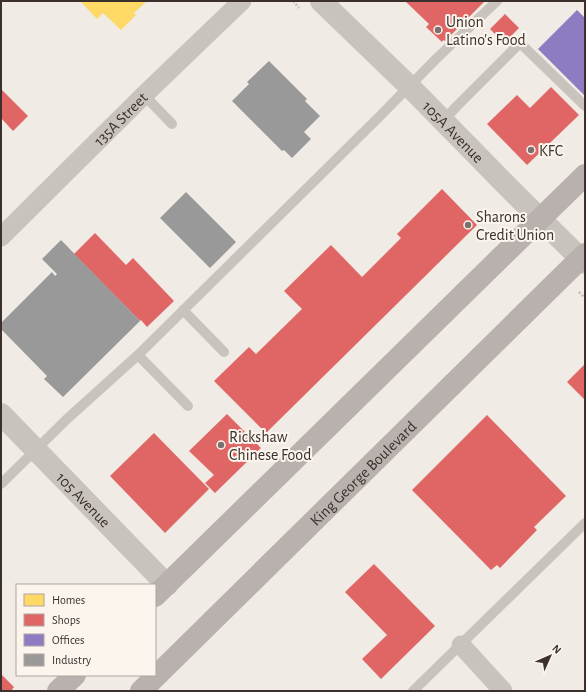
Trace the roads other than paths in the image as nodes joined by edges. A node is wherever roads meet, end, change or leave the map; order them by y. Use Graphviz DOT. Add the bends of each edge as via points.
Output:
graph roads {
  1 [pos="242,1"];
  2 [pos="320,1"];
  3 [pos="497,1"];
  4 [pos="409,86"];
  5 [pos="144,95"];
  6 [pos="585,106"];
  7 [pos="443,121"];
  8 [pos="172,124"];
  9 [pos="585,175"];
  10 [pos="540,219"];
  11 [pos="1,238"];
  12 [pos="583,259"];
  13 [pos="182,310"];
  14 [pos="224,352"];
  15 [pos="138,354"];
  16 [pos="188,406"];
  17 [pos="1,414"];
  18 [pos="36,450"];
  19 [pos="1,484"];
  20 [pos="584,526"];
  21 [pos="156,584"];
  22 [pos="161,590"];
  23 [pos="461,645"];
  24 [pos="74,676"];
  25 [pos="58,691"];
  26 [pos="141,691"];
  27 [pos="414,691"];
  28 [pos="503,691"];
  1 -- 5 [label="street, 135A Street"];
  2 -- 4 [label="street, 105A Avenue"];
  3 -- 4 [label="lane"];
  4 -- 7 [label="street, 105A Avenue"];
  4 -- 13 [label="lane"];
  5 -- 8 [label="lane"];
  5 -- 11 [label="street, 135A Street"];
  6 -- 7 [label="lane" via="520,43"];
  7 -- 10 [label="street, 105A Avenue"];
  9 -- 10 [label="main road"];
  10 -- 12 [label="street, 105A Avenue"];
  10 -- 22 [label="main road"];
  12 -- 26 [label="main road, King George Boulevard"];
  13 -- 14 [label="lane"];
  13 -- 15 [label="lane"];
  15 -- 16 [label="lane"];
  15 -- 18 [label="lane"];
  17 -- 18 [label="street, 105 Avenue"];
  18 -- 19 [label="lane"];
  18 -- 21 [label="street, 105 Avenue"];
  20 -- 23 [label="lane"];
  23 -- 27 [label="lane"];
  23 -- 28 [label="street"];
  24 -- 25 [label="main road"];
}
